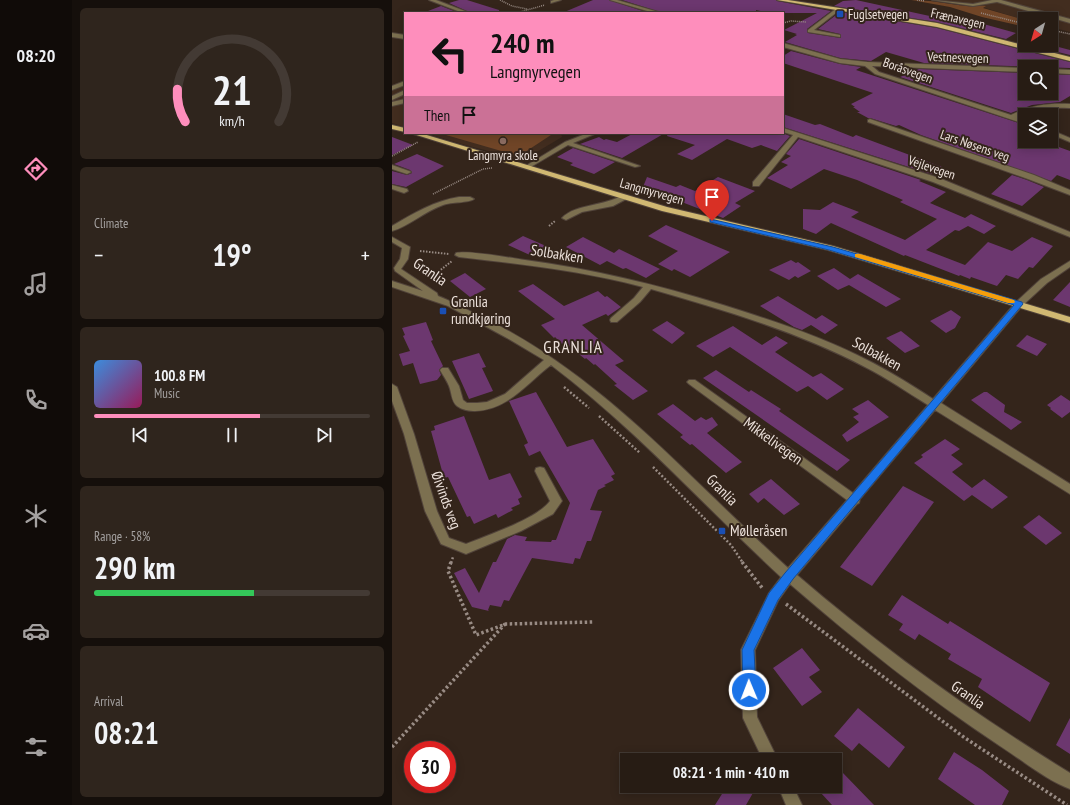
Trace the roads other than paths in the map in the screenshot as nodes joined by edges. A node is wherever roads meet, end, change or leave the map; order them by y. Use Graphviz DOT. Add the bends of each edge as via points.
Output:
graph roads {
  1 [pos="431,0"];
  2 [pos="559,0"];
  3 [pos="612,0"];
  4 [pos="779,0"];
  5 [pos="934,0"];
  6 [pos="998,0"];
  7 [pos="553,2"];
  8 [pos="839,9"];
  9 [pos="465,12"];
  10 [pos="656,12"];
  11 [pos="1070,21"];
  12 [pos="392,35"];
  13 [pos="838,36"];
  14 [pos="404,37"];
  15 [pos="784,45"];
  16 [pos="797,49"];
  17 [pos="784,51"];
  18 [pos="1070,59"];
  19 [pos="867,64"];
  20 [pos="1018,70"];
  21 [pos="1058,71"];
  22 [pos="1070,72"];
  23 [pos="404,83"];
  24 [pos="392,88"];
  25 [pos="404,92"];
  26 [pos="392,98"];
  27 [pos="404,101"];
  28 [pos="392,104"];
  29 [pos="1070,106"];
  30 [pos="1013,118"];
  31 [pos="1018,120"];
  32 [pos="870,121"];
  33 [pos="392,127"];
  34 [pos="404,130"];
  35 [pos="784,130"];
  36 [pos="417,134"];
  37 [pos="588,134"];
  38 [pos="798,134"];
  39 [pos="1058,135"];
  40 [pos="577,136"];
  41 [pos="1070,140"];
  42 [pos="567,143"];
  43 [pos="526,166"];
  44 [pos="637,166"];
  45 [pos="392,167"];
  46 [pos="406,172"];
  47 [pos="756,184"];
  48 [pos="392,187"];
  49 [pos="404,191"];
  50 [pos="1070,193"];
  51 [pos="626,197"];
  52 [pos="470,199"];
  53 [pos="566,218"];
  54 [pos="392,229"];
  55 [pos="1070,234"];
  56 [pos="392,239"];
  57 [pos="459,255"];
  58 [pos="1070,263"];
  59 [pos="396,268"];
  60 [pos="392,280"];
  61 [pos="392,284"];
  62 [pos="649,286"];
  63 [pos="442,301"];
  64 [pos="1019,304"];
  65 [pos="614,320"];
  66 [pos="1070,320"];
  67 [pos="551,360"];
  68 [pos="445,370"];
  69 [pos="692,382"];
  70 [pos="392,386"];
  71 [pos="934,404"];
  72 [pos="540,471"];
  73 [pos="1070,490"];
  74 [pos="855,500"];
  75 [pos="789,576"];
  76 [pos="768,753"];
  77 [pos="1070,782"];
  78 [pos="788,793"];
  79 [pos="794,805"];
  1 -- 9 [label="street"];
  2 -- 7 [label="street"];
  3 -- 10 [label="street"];
  4 -- 8 [label="main road, Frænavegen"];
  5 -- 6 [label="street" via="972,5"];
  6 -- 11 [label="street"];
  8 -- 13 [label="street" via="810,31"];
  8 -- 18 [label="main road, Frænavegen" via="937,24"];
  12 -- 14 [label="street"];
  15 -- 16 [label="street, Boråsvegen"];
  16 -- 17 [label="street"];
  16 -- 19 [label="street, Boråsvegen" via="840,61"];
  19 -- 20 [label="street, Vestnesvegen"];
  19 -- 30 [label="street, Boråsvegen" via="877,73"];
  21 -- 22 [label="street"];
  23 -- 24 [label="street"];
  25 -- 26 [label="street"];
  27 -- 28 [label="street"];
  29 -- 30 [label="street" via="1052,104 1030,108"];
  30 -- 31 [label="street, Boråsvegen"];
  32 -- 50 [label="street, Lars Nøsens veg"];
  33 -- 34 [label="main road"];
  35 -- 38 [label="street, Vejlevegen"];
  36 -- 43 [label="main road, Langmyrvegen"];
  37 -- 40 [label="street"];
  38 -- 47 [label="street"];
  38 -- 55 [label="street, Vejlevegen" via="953,186"];
  39 -- 41 [label="street"];
  40 -- 42 [label="street"];
  42 -- 43 [label="street"];
  42 -- 44 [label="street"];
  43 -- 51 [label="main road, Langmyrvegen"];
  45 -- 46 [label="street"];
  48 -- 49 [label="street"];
  51 -- 53 [label="street" via="616,204 573,212"];
  51 -- 64 [label="main road, Langmyrvegen" via="717,222 830,248"];
  52 -- 54 [label="street" via="441,203"];
  56 -- 59 [label="street" via="406,247 404,259"];
  57 -- 62 [label="street, Solbakken" via="602,275"];
  58 -- 64 [label="street" via="1048,276"];
  59 -- 60 [label="street, Granlia"];
  59 -- 63 [label="street, Granlia"];
  61 -- 63 [label="street, Granlia"];
  62 -- 65 [label="street"];
  62 -- 71 [label="street, Solbakken" via="755,318 829,345 888,375"];
  63 -- 67 [label="street, Granlia" via="496,327"];
  64 -- 66 [label="main road, Langmyrvegen"];
  64 -- 71 [label="street"];
  67 -- 68 [label="street" via="514,393 482,407 462,405"];
  67 -- 75 [label="street, Granlia" via="621,416"];
  69 -- 74 [label="street, Mikkelivegen"];
  70 -- 72 [label="street, Øivinds veg" via="431,511 445,540 466,549 517,528 549,511 556,501"];
  71 -- 73 [label="street, Solbakken"];
  71 -- 74 [label="street"];
  74 -- 75 [label="street"];
  75 -- 76 [label="street" via="773,596 748,650 750,718"];
  75 -- 77 [label="street, Granlia" via="927,687"];
  78 -- 79 [label="street"];
}
